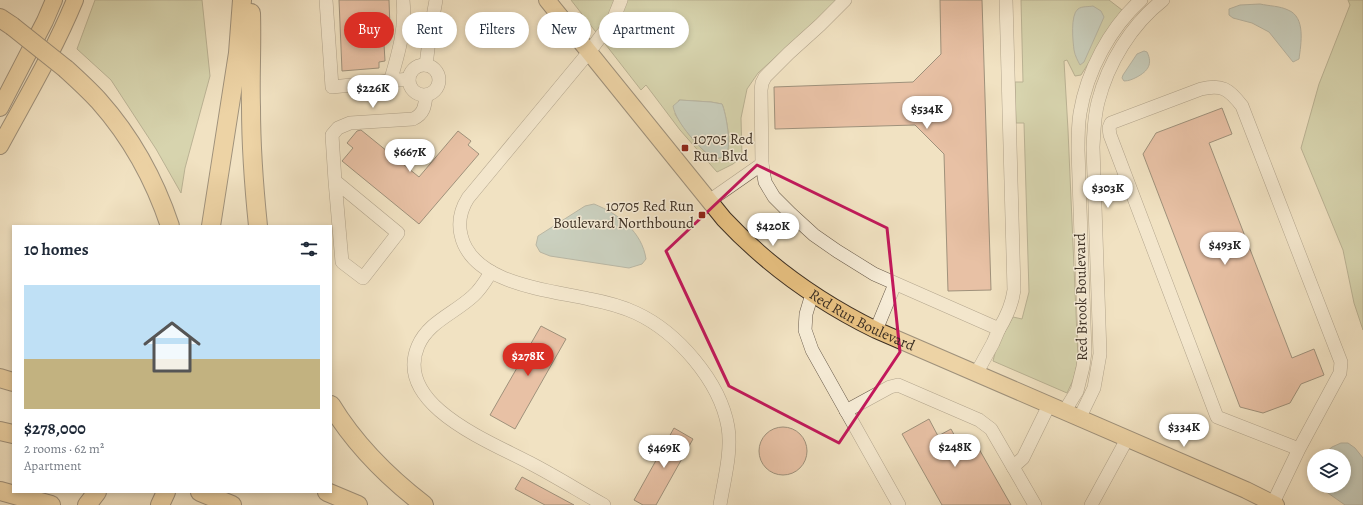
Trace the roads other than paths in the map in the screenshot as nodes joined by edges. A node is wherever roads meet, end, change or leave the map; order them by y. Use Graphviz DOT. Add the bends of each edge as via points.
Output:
graph roads {
  1 [pos="54,0"];
  2 [pos="75,0"];
  3 [pos="242,0"];
  4 [pos="250,0"];
  5 [pos="326,0"];
  6 [pos="403,0"];
  7 [pos="436,0"];
  8 [pos="547,0"];
  9 [pos="621,0"];
  10 [pos="845,0"];
  11 [pos="1006,0"];
  12 [pos="1141,0"];
  13 [pos="1163,0"];
  14 [pos="6,22"];
  15 [pos="589,52"];
  16 [pos="426,65"];
  17 [pos="409,79"];
  18 [pos="390,82"];
  19 [pos="426,95"];
  20 [pos="0,108"];
  21 [pos="0,146"];
  22 [pos="762,164"];
  23 [pos="335,181"];
  24 [pos="709,201"];
  25 [pos="170,225"];
  26 [pos="211,225"];
  27 [pos="258,225"];
  28 [pos="491,272"];
  29 [pos="895,284"];
  30 [pos="812,294"];
  31 [pos="999,329"];
  32 [pos="876,330"];
  33 [pos="976,374"];
  34 [pos="0,378"];
  35 [pos="12,382"];
  36 [pos="1049,405"];
  37 [pos="332,407"];
  38 [pos="846,411"];
  39 [pos="1064,412"];
  40 [pos="1079,419"];
  41 [pos="0,431"];
  42 [pos="12,434"];
  43 [pos="1127,439"];
  44 [pos="1299,449"];
  45 [pos="1013,467"];
  46 [pos="0,491"];
  47 [pos="96,493"];
  48 [pos="166,493"];
  49 [pos="202,493"];
  50 [pos="329,493"];
  51 [pos="1274,504"];
  52 [pos="51,505"];
  53 [pos="87,505"];
  54 [pos="160,505"];
  55 [pos="232,505"];
  56 [pos="358,505"];
  57 [pos="424,505"];
  58 [pos="604,505"];
  59 [pos="720,505"];
  60 [pos="899,505"];
  61 [pos="1035,505"];
  62 [pos="1091,505"];
  1 -- 20 [label="main road"];
  2 -- 21 [label="main road" via="66,22"];
  3 -- 26 [label="highway" via="238,53"];
  4 -- 27 [label="highway" via="251,107"];
  5 -- 18 [label="street" via="332,87"];
  6 -- 18 [label="street" via="403,30"];
  7 -- 16 [label="street"];
  8 -- 15 [label="main road, Red Run Boulevard"];
  9 -- 15 [label="street" via="613,20"];
  10 -- 22 [label="street" via="765,77 761,90"];
  11 -- 31 [label="street" via="1014,290 1012,304"];
  12 -- 39 [label="street, Red Brook Boulevard" via="1104,48 1089,80 1080,112 1078,150 1085,352 1077,391"];
  13 -- 40 [label="street, Red Brook Boulevard" via="1145,16 1125,41 1109,72 1098,102 1093,147 1100,354 1094,388"];
  14 -- 25 [label="highway, bridge" via="66,69 99,101 123,131 146,170"];
  15 -- 24 [label="main road, Red Run Boulevard"];
  15 -- 28 [label="street" via="474,189 462,207 460,227 465,247 474,260"];
  16 -- 17 [label="street" via="416,67"];
  16 -- 19 [label="street" via="435,69 439,78 435,90"];
  17 -- 18 [label="street"];
  17 -- 19 [label="street" via="414,91"];
  19 -- 23 [label="street" via="424,110 413,119 350,123 334,132 332,140"];
  22 -- 24 [label="street"];
  22 -- 29 [label="street" via="765,182 774,196 814,235 874,274"];
  23 -- 23 [label="street" via="342,262 363,278 398,233"];
  24 -- 30 [label="main road, Red Run Boulevard" via="755,250"];
  28 -- 58 [label="street" via="473,296 423,336 414,358 416,378 432,404 450,420"];
  28 -- 59 [label="street" via="510,281 613,304 636,313 656,325 686,350 700,366 714,390 728,427 729,446"];
  29 -- 31 [label="street"];
  29 -- 32 [label="street"];
  30 -- 32 [label="main road, Red Run Boulevard"];
  30 -- 38 [label="street" via="806,314 805,330 812,350"];
  31 -- 33 [label="street"];
  32 -- 33 [label="main road, Red Run Boulevard"];
  33 -- 36 [label="main road, Red Run Boulevard"];
  34 -- 35 [label="highway"];
  36 -- 39 [label="main road, Red Run Boulevard"];
  36 -- 45 [label="street" via="1023,458"];
  37 -- 57 [label="highway" via="367,452"];
  38 -- 45 [label="street" via="898,385 979,420 991,429"];
  38 -- 60 [label="street"];
  39 -- 40 [label="main road, Red Run Boulevard"];
  40 -- 43 [label="main road, Red Run Boulevard"];
  41 -- 42 [label="highway"];
  43 -- 51 [label="main road, Red Run Boulevard"];
  43 -- 62 [label="street"];
  44 -- 44 [label="street" via="1340,373 1341,362 1242,106 1228,91 1221,87 1212,87 1111,123 1110,135 1217,417"];
  44 -- 51 [label="street"];
  45 -- 61 [label="street"];
  46 -- 52 [label="highway"];
  47 -- 53 [label="highway"];
  48 -- 54 [label="highway"];
  49 -- 55 [label="highway"];
  50 -- 56 [label="highway"];
}
